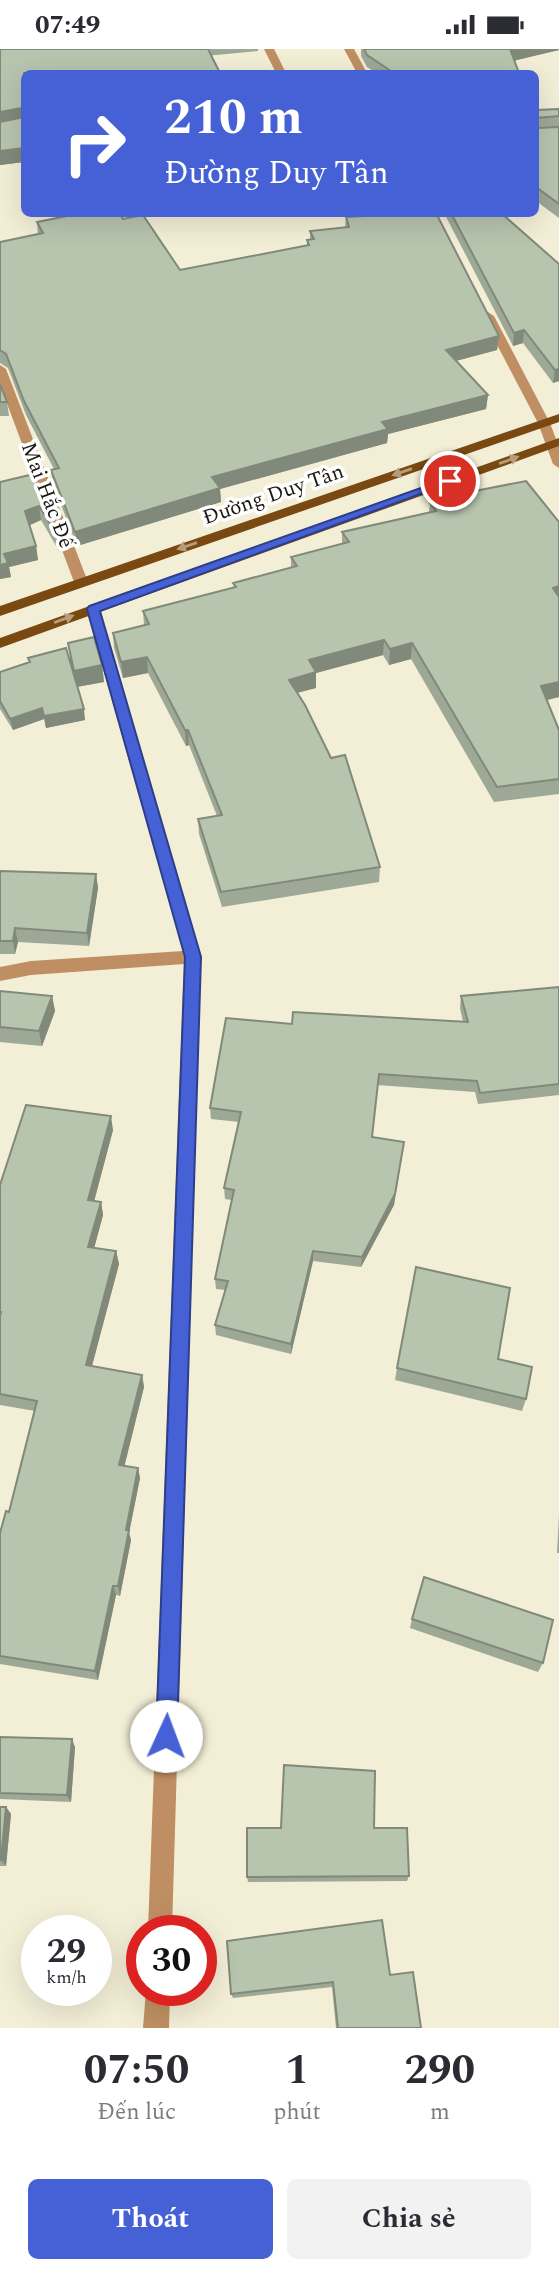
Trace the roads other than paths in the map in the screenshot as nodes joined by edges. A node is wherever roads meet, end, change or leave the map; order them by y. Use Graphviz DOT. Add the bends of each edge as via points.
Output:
graph roads {
  1 [pos="269,49"];
  2 [pos="349,49"];
  3 [pos="280,70"];
  4 [pos="360,70"];
  5 [pos="480,300"];
  6 [pos="0,369"];
  7 [pos="559,418"];
  8 [pos="544,423"];
  9 [pos="555,444"];
  10 [pos="559,464"];
  11 [pos="81,582"];
  12 [pos="93,609"];
  13 [pos="0,611"];
  14 [pos="0,643"];
  15 [pos="193,957"];
  16 [pos="0,974"];
  17 [pos="161,1915"];
  18 [pos="157,2006"];
  19 [pos="156,2028"];
  1 -- 3 [label="street"];
  2 -- 4 [label="street"];
  5 -- 8 [label="street"];
  6 -- 11 [label="street, Mai Hắc Đế"];
  7 -- 8 [label="main road, Đường Duy Tân"];
  8 -- 9 [label="street"];
  8 -- 11 [label="main road, Đường Duy Tân, one-way"];
  9 -- 10 [label="street"];
  12 -- 9 [label="main road, Đường Duy Tân, one-way"];
  11 -- 13 [label="main road, Đường Duy Tân"];
  14 -- 12 [label="main road, Đường Duy Tân, one-way"];
  12 -- 15 [label="street"];
  15 -- 16 [label="street"];
  15 -- 17 [label="street"];
  18 -- 19 [label="street"];
}
